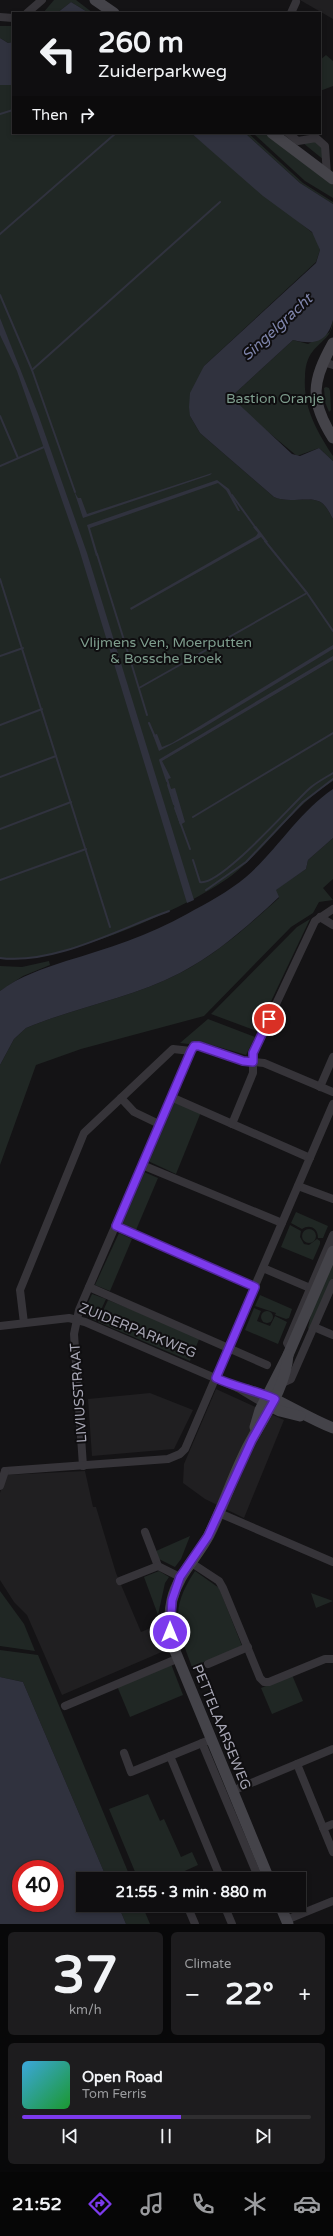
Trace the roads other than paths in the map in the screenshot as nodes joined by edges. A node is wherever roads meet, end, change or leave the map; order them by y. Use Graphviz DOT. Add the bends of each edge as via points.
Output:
graph roads {
  1 [pos="42,0"];
  2 [pos="97,1"];
  3 [pos="296,2"];
  4 [pos="28,12"];
  5 [pos="113,12"];
  6 [pos="291,12"];
  7 [pos="0,17"];
  8 [pos="12,18"];
  9 [pos="273,134"];
  10 [pos="289,134"];
  11 [pos="330,177"];
  12 [pos="333,343"];
  13 [pos="329,360"];
  14 [pos="333,438"];
  15 [pos="333,909"];
  16 [pos="320,917"];
  17 [pos="333,924"];
  18 [pos="193,1049"];
  19 [pos="333,1057"];
  20 [pos="253,1062"];
  21 [pos="320,1087"];
  22 [pos="333,1092"];
  23 [pos="171,1097"];
  24 [pos="121,1098"];
  25 [pos="333,1104"];
  26 [pos="159,1124"];
  27 [pos="232,1124"];
  28 [pos="310,1158"];
  29 [pos="142,1164"];
  30 [pos="298,1186"];
  31 [pos="333,1199"];
  32 [pos="282,1223"];
  33 [pos="116,1226"];
  34 [pos="333,1234"];
  35 [pos="333,1251"];
  36 [pos="263,1268"];
  37 [pos="333,1283"];
  38 [pos="89,1287"];
  39 [pos="255,1287"];
  40 [pos="310,1288"];
  41 [pos="77,1320"];
  42 [pos="24,1323"];
  43 [pos="0,1326"];
  44 [pos="314,1327"];
  45 [pos="333,1335"];
  46 [pos="229,1348"];
  47 [pos="289,1349"];
  48 [pos="267,1365"];
  49 [pos="216,1378"];
  50 [pos="280,1384"];
  51 [pos="269,1401"];
  52 [pos="333,1428"];
  53 [pos="83,1466"];
  54 [pos="2,1469"];
  55 [pos="0,1486"];
  56 [pos="219,1514"];
  57 [pos="145,1532"];
  58 [pos="190,1562"];
  59 [pos="333,1562"];
  60 [pos="158,1566"];
  61 [pos="180,1577"];
  62 [pos="120,1581"];
  63 [pos="248,1647"];
  64 [pos="179,1658"];
  65 [pos="333,1659"];
  66 [pos="208,1664"];
  67 [pos="65,1706"];
  68 [pos="206,1741"];
  69 [pos="333,1749"];
  70 [pos="124,1753"];
  71 [pos="170,1756"];
  72 [pos="297,1764"];
  73 [pos="232,1791"];
  74 [pos="333,1824"];
  75 [pos="323,1828"];
  76 [pos="333,1852"];
  77 [pos="218,1872"];
  78 [pos="261,1872"];
  79 [pos="262,1872"];
  80 [pos="333,1900"];
  81 [pos="190,1912"];
  82 [pos="227,1912"];
  83 [pos="283,1912"];
  84 [pos="287,1922"];
  85 [pos="194,1924"];
  86 [pos="232,1924"];
  1 -- 4 [label="street"];
  2 -- 5 [label="street"];
  3 -- 6 [label="street"];
  7 -- 8 [label="street"];
  9 -- 11 [label="street"];
  10 -- 11 [label="street" via="298,141 316,138 326,146"];
  12 -- 13 [label="street"];
  13 -- 14 [label="street" via="317,377 316,400"];
  15 -- 16 [label="street"];
  16 -- 17 [label="street"];
  16 -- 20 [label="street" via="315,921 253,1053"];
  18 -- 20 [label="street" via="199,1046"];
  18 -- 23 [label="street, LIVIUSSTRAAT"];
  18 -- 24 [label="street" via="172,1049"];
  19 -- 21 [label="street"];
  20 -- 21 [label="street" via="264,1063"];
  20 -- 27 [label="street" via="253,1073"];
  21 -- 22 [label="street"];
  23 -- 26 [label="street, LIVIUSSTRAAT"];
  23 -- 27 [label="street"];
  24 -- 26 [label="street" via="134,1112"];
  24 -- 42 [label="street" via="84,1133 20,1290"];
  25 -- 28 [label="street"];
  26 -- 29 [label="street, LIVIUSSTRAAT"];
  27 -- 28 [label="street"];
  28 -- 30 [label="street"];
  29 -- 32 [label="street"];
  29 -- 33 [label="street, LIVIUSSTRAAT"];
  30 -- 31 [label="street"];
  30 -- 32 [label="street"];
  32 -- 36 [label="street"];
  33 -- 38 [label="street, LIVIUSSTRAAT"];
  33 -- 39 [label="street"];
  34 -- 40 [label="street, PETTELAARSEWEG"];
  35 -- 47 [label="street, PETTELAARSEWEG"];
  36 -- 39 [label="street"];
  36 -- 40 [label="street"];
  37 -- 44 [label="street"];
  38 -- 41 [label="street, LIVIUSSTRAAT"];
  38 -- 46 [label="street"];
  39 -- 46 [label="street"];
  40 -- 47 [label="street, PETTELAARSEWEG"];
  41 -- 42 [label="street, ZUIDERPARKWEG" via="69,1318"];
  41 -- 49 [label="street, ZUIDERPARKWEG"];
  41 -- 53 [label="street, LIVIUSSTRAAT" via="74,1334"];
  42 -- 43 [label="street, ZUIDERPARKWEG"];
  44 -- 45 [label="street"];
  44 -- 50 [label="street" via="291,1380"];
  46 -- 48 [label="street"];
  46 -- 49 [label="street"];
  47 -- 50 [label="street, PETTELAARSEWEG"];
  47 -- 51 [label="street, PETTELAARSEWEG"];
  49 -- 51 [label="street, ZUIDERPARKWEG"];
  49 -- 53 [label="street" via="185,1449 180,1454 168,1459"];
  50 -- 51 [label="street, PETTELAARSEWEG"];
  51 -- 52 [label="street, ZUIDERPARKWEG" via="293,1415 304,1416"];
  51 -- 56 [label="street, PETTELAARSEWEG"];
  53 -- 54 [label="street"];
  54 -- 55 [label="street"];
  56 -- 58 [label="street, PETTELAARSEWEG" via="207,1526"];
  56 -- 59 [label="street"];
  57 -- 60 [label="street"];
  58 -- 61 [label="street, PETTELAARSEWEG"];
  58 -- 63 [label="street" via="219,1581"];
  60 -- 61 [label="street"];
  60 -- 62 [label="street"];
  61 -- 64 [label="street, PETTELAARSEWEG" via="172,1600 170,1617 173,1646"];
  63 -- 65 [label="street" via="264,1682 325,1659"];
  63 -- 66 [label="street"];
  64 -- 67 [label="street"];
  64 -- 68 [label="street, PETTELAARSEWEG"];
  68 -- 71 [label="street"];
  68 -- 73 [label="street, PETTELAARSEWEG"];
  68 -- 78 [label="street, PETTELAARSEWEG"];
  69 -- 72 [label="street"];
  70 -- 71 [label="street" via="131,1772"];
  71 -- 77 [label="street"];
  72 -- 73 [label="street"];
  72 -- 75 [label="street"];
  73 -- 79 [label="street, PETTELAARSEWEG"];
  74 -- 75 [label="street"];
  75 -- 76 [label="street"];
  80 -- 84 [label="street"];
  81 -- 85 [label="street"];
  82 -- 86 [label="street"];
  83 -- 84 [label="street"];
}
